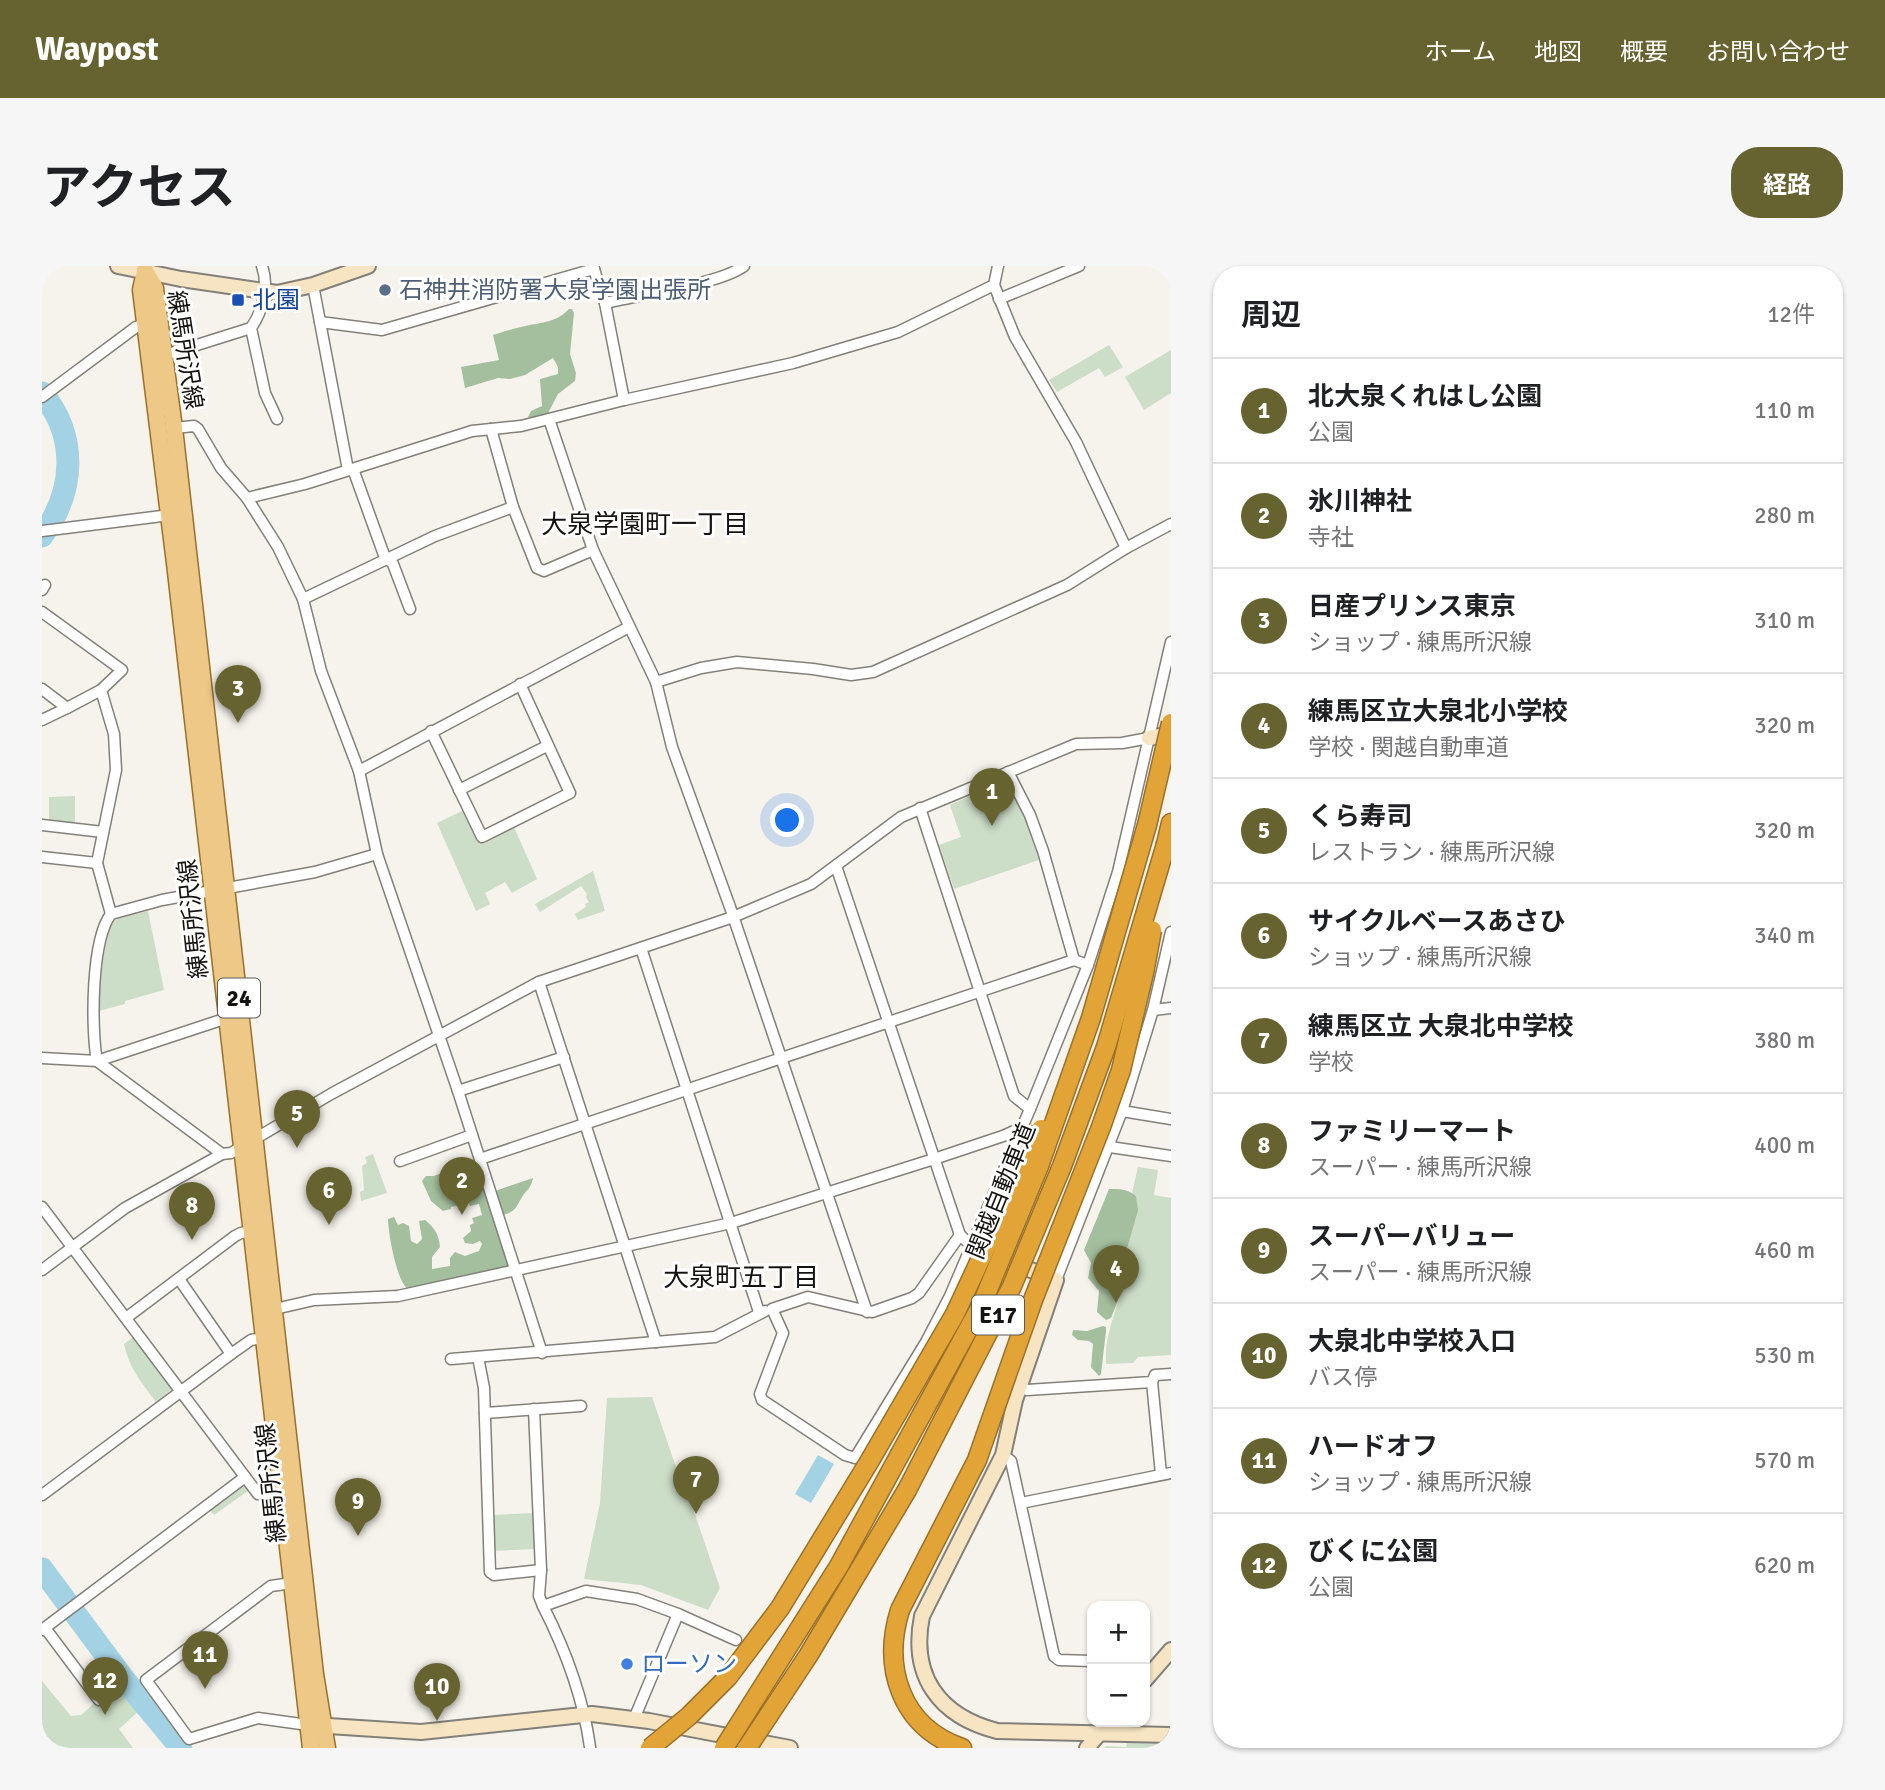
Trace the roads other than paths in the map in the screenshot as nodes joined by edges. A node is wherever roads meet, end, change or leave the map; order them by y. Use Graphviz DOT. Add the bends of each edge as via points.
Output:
graph roads {
  1 [pos="118,266"];
  2 [pos="262,266"];
  3 [pos="368,266"];
  4 [pos="744,266"];
  5 [pos="998,266"];
  6 [pos="1079,266"];
  7 [pos="593,267"];
  8 [pos="145,271"];
  9 [pos="313,285"];
  10 [pos="994,285"];
  11 [pos="265,292"];
  12 [pos="999,299"];
  13 [pos="605,303"];
  14 [pos="320,322"];
  15 [pos="146,324"];
  16 [pos="251,328"];
  17 [pos="165,355"];
  18 [pos="42,397"];
  19 [pos="624,400"];
  20 [pos="277,419"];
  21 [pos="549,419"];
  22 [pos="174,428"];
  23 [pos="491,429"];
  24 [pos="350,470"];
  25 [pos="247,498"];
  26 [pos="513,508"];
  27 [pos="170,515"];
  28 [pos="1171,524"];
  29 [pos="42,531"];
  30 [pos="1126,548"];
  31 [pos="593,550"];
  32 [pos="388,559"];
  33 [pos="303,599"];
  34 [pos="410,608"];
  35 [pos="42,612"];
  36 [pos="629,627"];
  37 [pos="1171,642"];
  38 [pos="656,682"];
  39 [pos="520,684"];
  40 [pos="42,689"];
  41 [pos="101,690"];
  42 [pos="67,708"];
  43 [pos="42,720"];
  44 [pos="1171,723"];
  45 [pos="431,731"];
  46 [pos="1171,734"];
  47 [pos="1149,738"];
  48 [pos="547,746"];
  49 [pos="359,771"];
  50 [pos="1008,772"];
  51 [pos="459,790"];
  52 [pos="920,808"];
  53 [pos="1171,823"];
  54 [pos="42,825"];
  55 [pos="103,832"];
  56 [pos="1166,844"];
  57 [pos="377,853"];
  58 [pos="42,857"];
  59 [pos="97,863"];
  60 [pos="836,866"];
  61 [pos="220,888"];
  62 [pos="111,914"];
  63 [pos="733,916"];
  64 [pos="1109,929"];
  65 [pos="1171,932"];
  66 [pos="641,948"];
  67 [pos="1074,960"];
  68 [pos="1088,965"];
  69 [pos="539,982"];
  70 [pos="981,992"];
  71 [pos="1171,1008"];
  72 [pos="1153,1010"];
  73 [pos="227,1018"];
  74 [pos="888,1023"];
  75 [pos="440,1036"];
  76 [pos="564,1057"];
  77 [pos="42,1058"];
  78 [pos="781,1058"];
  79 [pos="97,1061"];
  80 [pos="688,1089"];
  81 [pos="458,1091"];
  82 [pos="1030,1110"];
  83 [pos="1122,1111"];
  84 [pos="1171,1119"];
  85 [pos="585,1124"];
  86 [pos="1023,1127"];
  87 [pos="472,1135"];
  88 [pos="249,1142"];
  89 [pos="1110,1147"];
  90 [pos="222,1154"];
  91 [pos="1171,1156"];
  92 [pos="480,1159"];
  93 [pos="934,1159"];
  94 [pos="400,1161"];
  95 [pos="828,1193"];
  96 [pos="42,1207"];
  97 [pos="731,1223"];
  98 [pos="251,1231"];
  99 [pos="960,1234"];
  100 [pos="72,1247"];
  101 [pos="624,1247"];
  102 [pos="973,1247"];
  103 [pos="42,1270"];
  104 [pos="517,1270"];
  105 [pos="178,1279"];
  106 [pos="1056,1280"];
  107 [pos="275,1309"];
  108 [pos="772,1309"];
  109 [pos="759,1312"];
  110 [pos="867,1312"];
  111 [pos="126,1318"];
  112 [pos="263,1338"];
  113 [pos="656,1342"];
  114 [pos="542,1353"];
  115 [pos="231,1354"];
  116 [pos="478,1357"];
  117 [pos="451,1359"];
  118 [pos="1171,1374"];
  119 [pos="1153,1382"];
  120 [pos="1019,1387"];
  121 [pos="181,1391"];
  122 [pos="581,1406"];
  123 [pos="534,1409"];
  124 [pos="485,1413"];
  125 [pos="1003,1455"];
  126 [pos="1166,1474"];
  127 [pos="246,1477"];
  128 [pos="42,1495"];
  129 [pos="282,1496"];
  130 [pos="1021,1503"];
  131 [pos="541,1570"];
  132 [pos="292,1583"];
  133 [pos="543,1606"];
  134 [pos="678,1614"];
  135 [pos="45,1628"];
  136 [pos="736,1640"];
  137 [pos="1171,1650"];
  138 [pos="1087,1661"];
  139 [pos="1150,1671"];
  140 [pos="99,1700"];
  141 [pos="585,1714"];
  142 [pos="634,1719"];
  143 [pos="308,1725"];
  144 [pos="325,1727"];
  145 [pos="1105,1727"];
  146 [pos="1099,1734"];
  147 [pos="1171,1735"];
  148 [pos="590,1747"];
  149 [pos="311,1748"];
  150 [pos="327,1748"];
  151 [pos="650,1748"];
  152 [pos="722,1748"];
  153 [pos="747,1748"];
  154 [pos="790,1748"];
  155 [pos="962,1748"];
  156 [pos="1087,1748"];
  1 -- 8 [label="street"];
  2 -- 11 [label="street"];
  3 -- 9 [label="street"];
  4 -- 13 [label="street" via="707,280"];
  5 -- 10 [label="street"];
  6 -- 12 [label="street"];
  7 -- 13 [label="street"];
  7 -- 14 [label="street" via="382,330"];
  8 -- 11 [label="street"];
  8 -- 15 [label="main road, 練馬所沢線 / 24" via="141,290"];
  8 -- 17 [label="main road, 練馬所沢線 / 24" via="155,288"];
  9 -- 11 [label="street"];
  9 -- 14 [label="street"];
  10 -- 12 [label="street"];
  10 -- 19 [label="street" via="898,332 793,363"];
  11 -- 16 [label="street"];
  12 -- 30 [label="street" via="1015,337 1076,442"];
  13 -- 19 [label="street"];
  14 -- 24 [label="street"];
  15 -- 18 [label="street"];
  15 -- 27 [label="main road, 練馬所沢線 / 24"];
  16 -- 17 [label="street"];
  16 -- 20 [label="street" via="265,393"];
  17 -- 22 [label="main road, 練馬所沢線 / 24"];
  19 -- 21 [label="street"];
  21 -- 23 [label="street"];
  21 -- 31 [label="street"];
  22 -- 25 [label="street" via="198,429 221,468"];
  22 -- 61 [label="main road, 練馬所沢線 / 24"];
  23 -- 24 [label="street"];
  23 -- 26 [label="street"];
  24 -- 25 [label="street"];
  24 -- 32 [label="street"];
  25 -- 33 [label="street"];
  26 -- 31 [label="street" via="540,571"];
  26 -- 32 [label="street" via="435,536"];
  27 -- 29 [label="street"];
  27 -- 61 [label="main road, 練馬所沢線 / 24"];
  28 -- 30 [label="street"];
  30 -- 38 [label="street" via="1067,585 873,671 851,675 737,662"];
  31 -- 36 [label="street"];
  32 -- 33 [label="street"];
  32 -- 34 [label="street"];
  33 -- 49 [label="street" via="322,675"];
  35 -- 41 [label="street" via="122,670"];
  36 -- 38 [label="street"];
  36 -- 39 [label="street"];
  37 -- 47 [label="street"];
  38 -- 63 [label="street" via="672,747"];
  39 -- 45 [label="street"];
  39 -- 48 [label="street"];
  40 -- 42 [label="street"];
  41 -- 42 [label="street"];
  41 -- 55 [label="street" via="114,734 116,770"];
  42 -- 43 [label="street"];
  44 -- 64 [label="highway, 関越自動車道 / E17, bridge" via="1147,825"];
  45 -- 49 [label="street"];
  45 -- 51 [label="street"];
  46 -- 47 [label="street"];
  47 -- 50 [label="street" via="1076,744"];
  47 -- 64 [label="street"];
  48 -- 51 [label="street"];
  48 -- 51 [label="street" via="570,793 482,837"];
  49 -- 57 [label="street"];
  50 -- 52 [label="street"];
  50 -- 67 [label="street" via="1043,851"];
  52 -- 60 [label="street"];
  52 -- 70 [label="street"];
  53 -- 56 [label="highway, 関越自動車道 / E17"];
  54 -- 55 [label="street"];
  55 -- 59 [label="street"];
  56 -- 153 [label="highway, 関越自動車道 / E17, bridge" via="1106,1047 1012,1286 907,1490"];
  56 -- 155 [label="highway, bridge" via="1144,973 1117,1082 1032,1300 977,1460 895,1625 892,1651 902,1695 928,1729"];
  57 -- 61 [label="street" via="315,872"];
  57 -- 75 [label="street"];
  58 -- 59 [label="street"];
  59 -- 62 [label="street"];
  60 -- 63 [label="street" via="811,884"];
  60 -- 74 [label="street"];
  61 -- 62 [label="street"];
  61 -- 73 [label="main road, 練馬所沢線 / 24"];
  61 -- 88 [label="main road, 練馬所沢線 / 24"];
  62 -- 79 [label="street" via="102,932 94,993"];
  63 -- 66 [label="street"];
  63 -- 78 [label="street"];
  64 -- 68 [label="street"];
  64 -- 151 [label="highway, bridge" via="1042,1127 955,1314 763,1633 709,1697"];
  64 -- 152 [label="highway, 関越自動車道 / E17, bridge" via="1091,1018 1039,1166 982,1304 839,1566"];
  65 -- 72 [label="street"];
  66 -- 69 [label="street"];
  66 -- 80 [label="street"];
  67 -- 68 [label="street"];
  67 -- 70 [label="street"];
  68 -- 82 [label="street"];
  69 -- 75 [label="street"];
  69 -- 76 [label="street"];
  70 -- 74 [label="street"];
  70 -- 82 [label="street" via="1014,1097"];
  71 -- 72 [label="street"];
  72 -- 83 [label="street"];
  73 -- 79 [label="street"];
  73 -- 88 [label="main road, 練馬所沢線 / 24"];
  74 -- 78 [label="street"];
  74 -- 93 [label="street"];
  75 -- 81 [label="street"];
  75 -- 88 [label="street"];
  76 -- 81 [label="street"];
  76 -- 85 [label="street"];
  77 -- 79 [label="street"];
  78 -- 80 [label="street"];
  78 -- 95 [label="street"];
  79 -- 90 [label="street"];
  80 -- 85 [label="street"];
  80 -- 97 [label="street"];
  81 -- 87 [label="street"];
  82 -- 86 [label="street"];
  83 -- 84 [label="street"];
  83 -- 89 [label="street"];
  85 -- 92 [label="street"];
  85 -- 101 [label="street"];
  86 -- 93 [label="street"];
  86 -- 102 [label="street"];
  87 -- 92 [label="street"];
  87 -- 94 [label="street"];
  88 -- 90 [label="street"];
  88 -- 98 [label="main road, 練馬所沢線 / 24"];
  88 -- 107 [label="main road, 練馬所沢線 / 24"];
  89 -- 91 [label="street"];
  89 -- 106 [label="street"];
  90 -- 100 [label="street" via="125,1208"];
  92 -- 104 [label="street"];
  93 -- 95 [label="street"];
  93 -- 99 [label="street"];
  95 -- 97 [label="street"];
  95 -- 110 [label="street"];
  96 -- 100 [label="street"];
  97 -- 101 [label="street"];
  97 -- 109 [label="street"];
  98 -- 105 [label="street" via="235,1236"];
  98 -- 112 [label="main road, 練馬所沢線 / 24"];
  99 -- 102 [label="street"];
  99 -- 110 [label="street" via="916,1296"];
  100 -- 103 [label="street"];
  100 -- 111 [label="street"];
  101 -- 104 [label="street"];
  101 -- 113 [label="street"];
  102 -- 106 [label="street"];
  102 -- 108 [label="street" via="926,1342 855,1458 760,1398 783,1333"];
  104 -- 107 [label="street" via="398,1296 314,1300"];
  104 -- 114 [label="street"];
  105 -- 111 [label="street"];
  105 -- 115 [label="street"];
  106 -- 120 [label="street"];
  107 -- 144 [label="main road, 練馬所沢線 / 24" via="315,1674"];
  108 -- 109 [label="street"];
  108 -- 110 [label="street" via="808,1297"];
  109 -- 113 [label="street" via="715,1337"];
  111 -- 121 [label="street"];
  112 -- 115 [label="street" via="251,1340"];
  112 -- 129 [label="main road, 練馬所沢線 / 24"];
  113 -- 114 [label="street"];
  114 -- 116 [label="street"];
  115 -- 121 [label="street"];
  116 -- 117 [label="street"];
  116 -- 124 [label="street"];
  118 -- 119 [label="street" via="1155,1375"];
  119 -- 120 [label="street"];
  119 -- 126 [label="street"];
  120 -- 125 [label="street"];
  121 -- 127 [label="street"];
  121 -- 128 [label="street"];
  122 -- 123 [label="street"];
  123 -- 124 [label="street"];
  123 -- 131 [label="street"];
  124 -- 131 [label="street" via="491,1572"];
  125 -- 130 [label="street" via="1011,1461"];
  125 -- 146 [label="street" via="925,1606 919,1645 925,1675 948,1708 979,1727 1020,1733"];
  126 -- 130 [label="street"];
  127 -- 129 [label="street" via="258,1494"];
  127 -- 135 [label="street"];
  129 -- 132 [label="main road, 練馬所沢線 / 24"];
  130 -- 138 [label="street" via="1054,1656"];
  131 -- 133 [label="street"];
  132 -- 143 [label="main road, 練馬所沢線 / 24"];
  132 -- 143 [label="street" via="271,1586 146,1680 189,1739 258,1717"];
  133 -- 134 [label="street" via="586,1591 637,1599"];
  133 -- 141 [label="street" via="571,1667"];
  134 -- 136 [label="street"];
  134 -- 142 [label="street"];
  135 -- 140 [label="street"];
  137 -- 139 [label="street"];
  141 -- 142 [label="street"];
  141 -- 144 [label="street" via="429,1731"];
  141 -- 148 [label="street"];
  142 -- 154 [label="street"];
  143 -- 144 [label="street"];
  143 -- 149 [label="main road, 練馬所沢線 / 24"];
  144 -- 150 [label="main road, 練馬所沢線 / 24"];
  145 -- 146 [label="street"];
  146 -- 147 [label="street"];
  146 -- 156 [label="street"];
}
